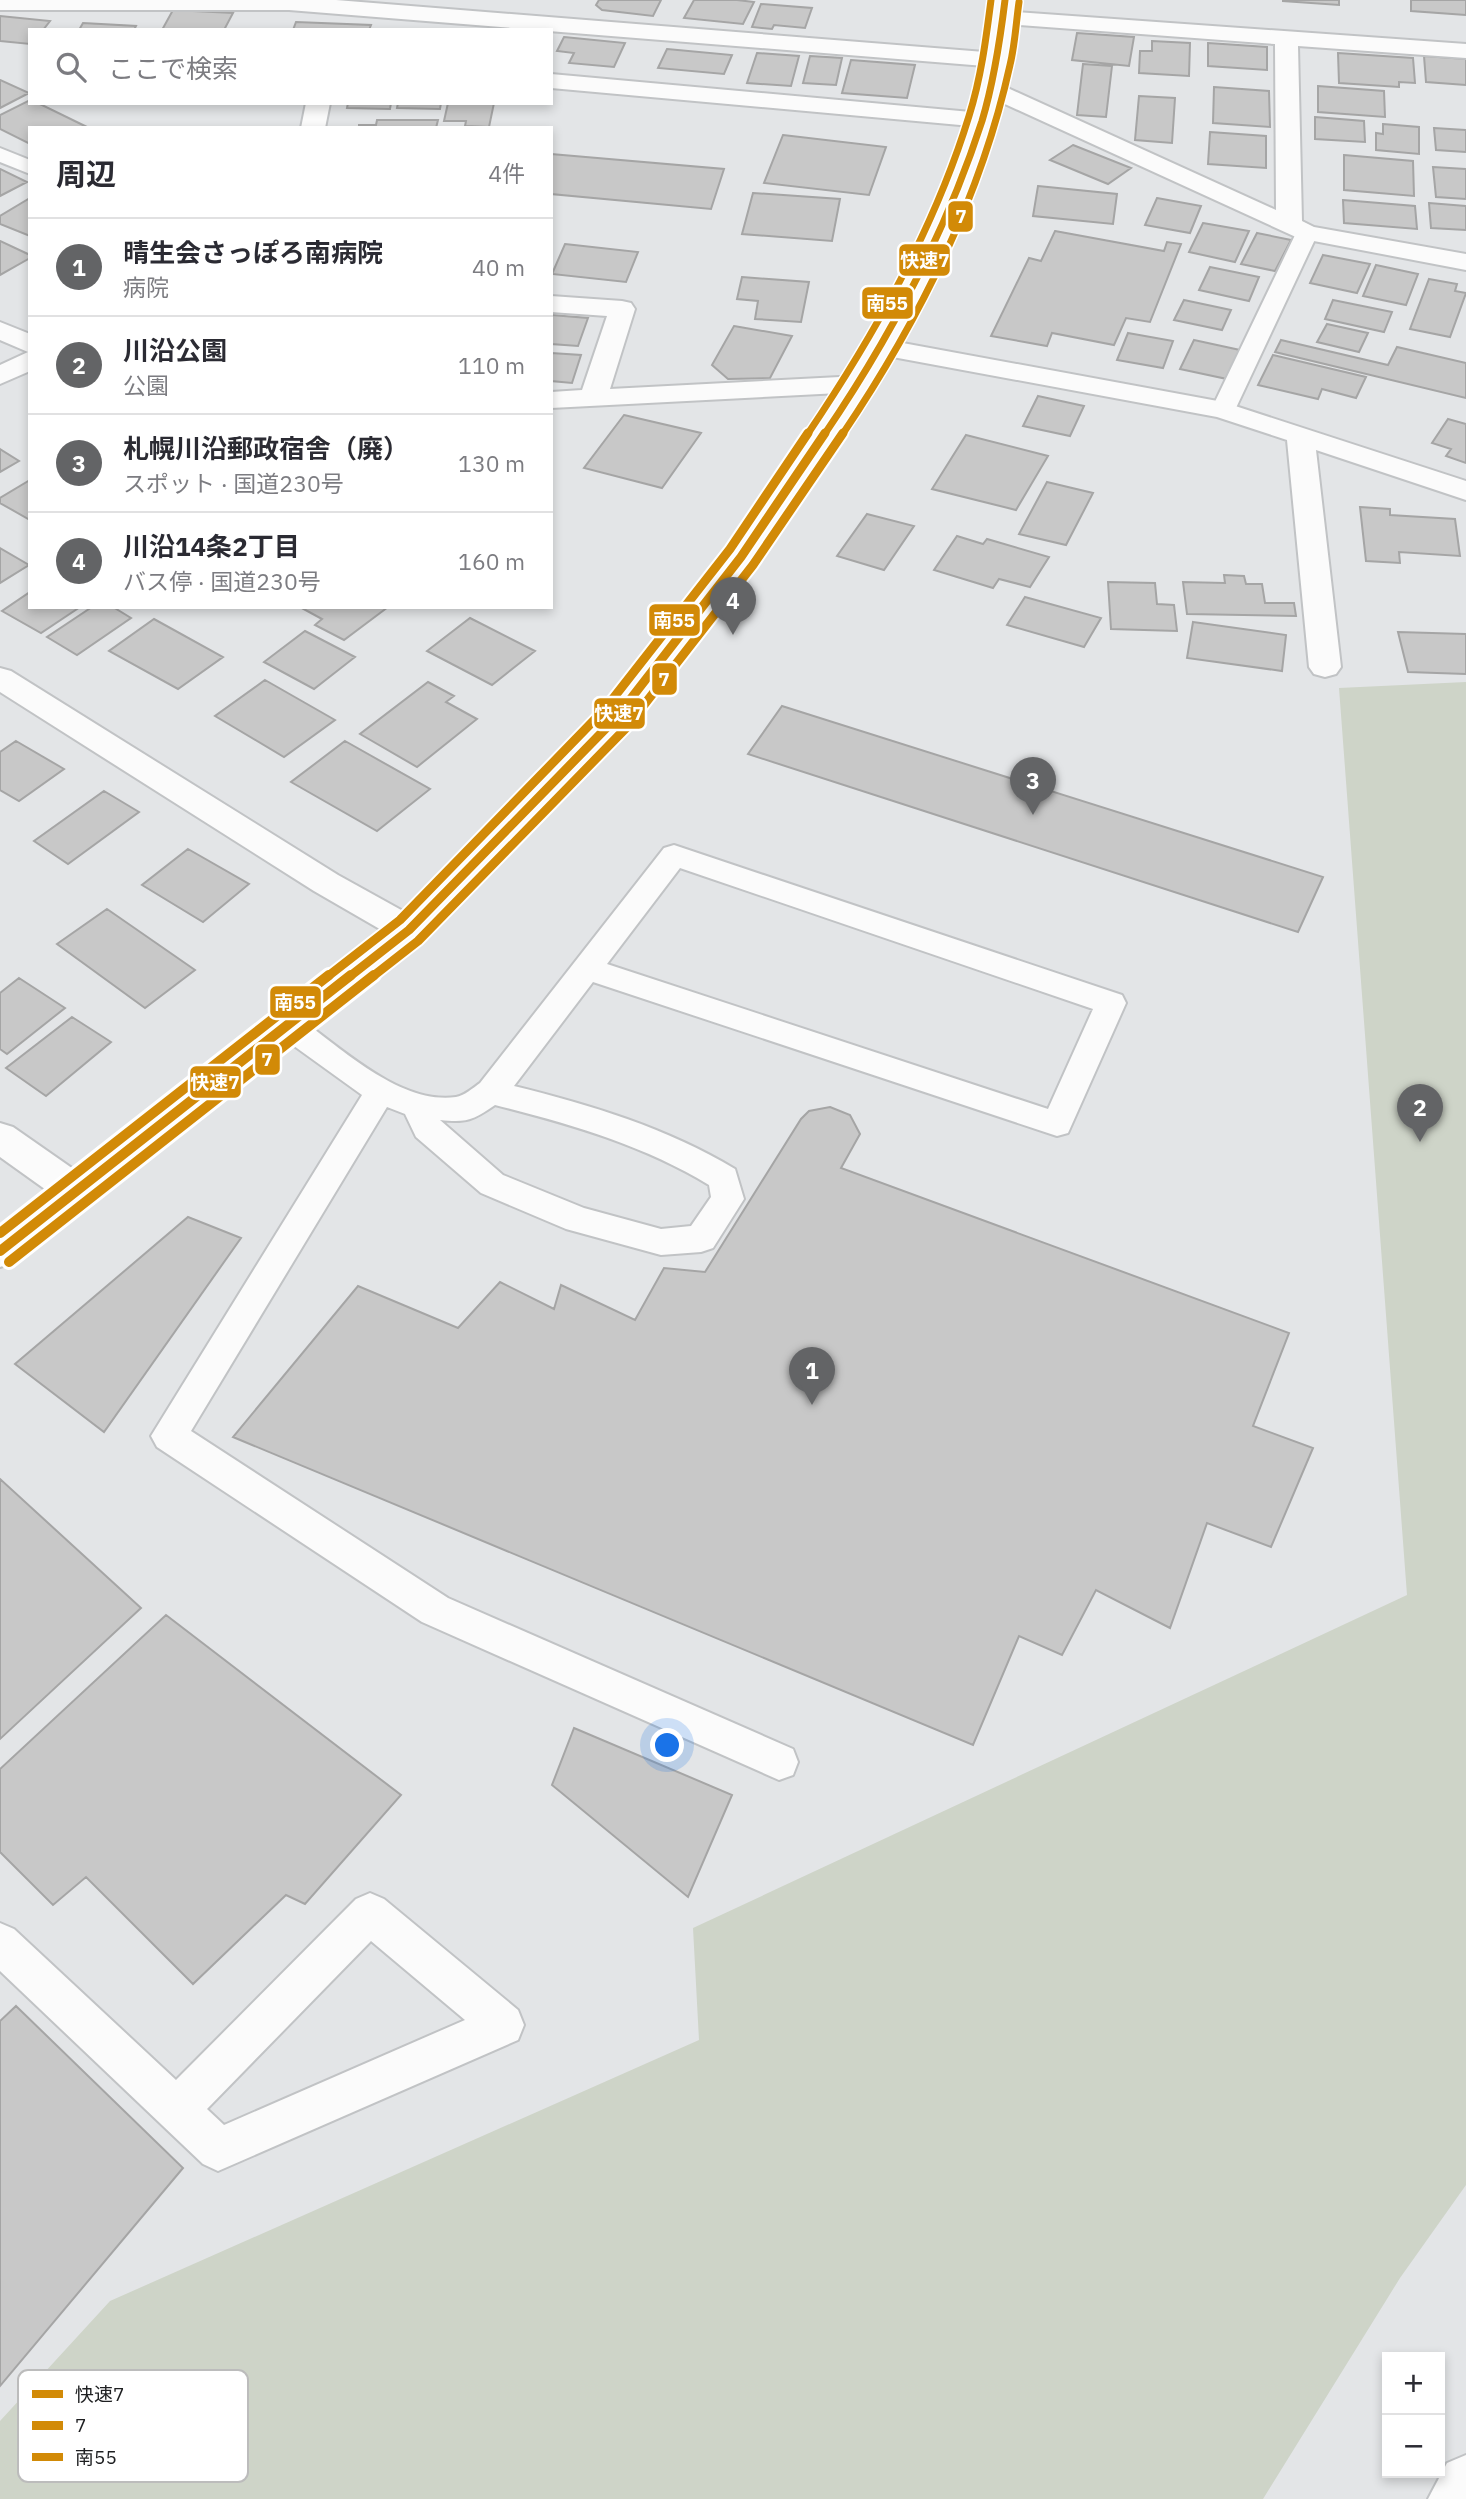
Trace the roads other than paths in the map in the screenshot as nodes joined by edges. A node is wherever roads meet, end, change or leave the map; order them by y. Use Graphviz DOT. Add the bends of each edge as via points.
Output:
graph roads {
  1 [pos="290,2"];
  2 [pos="0,3"];
  3 [pos="1003,9"];
  4 [pos="544,28"];
  5 [pos="553,29"];
  6 [pos="1286,38"];
  7 [pos="1466,51"];
  8 [pos="994,74"];
  9 [pos="553,81"];
  10 [pos="318,105"];
  11 [pos="982,120"];
  12 [pos="313,126"];
  13 [pos="0,154"];
  14 [pos="28,167"];
  15 [pos="1298,229"];
  16 [pos="1466,262"];
  17 [pos="553,304"];
  18 [pos="0,330"];
  19 [pos="28,344"];
  20 [pos="881,347"];
  21 [pos="28,361"];
  22 [pos="0,376"];
  23 [pos="859,384"];
  24 [pos="593,398"];
  25 [pos="553,400"];
  26 [pos="1223,410"];
  27 [pos="1300,435"];
  28 [pos="1466,491"];
  29 [pos="1325,667"];
  30 [pos="0,678"];
  31 [pos="409,930"];
  32 [pos="586,968"];
  33 [pos="287,1025"];
  34 [pos="380,1092"];
  35 [pos="491,1092"];
  36 [pos="418,1106"];
  37 [pos="0,1137"];
  38 [pos="76,1191"];
  39 [pos="0,1251"];
  40 [pos="779,1762"];
  41 [pos="0,1943"];
  42 [pos="178,2109"];
  43 [pos="1466,2482"];
  44 [pos="1455,2499"];
  1 -- 2 [label="main road"];
  1 -- 4 [label="main road"];
  3 -- 6 [label="main road"];
  3 -- 8 [label="main road"];
  5 -- 8 [label="main road"];
  6 -- 7 [label="main road"];
  6 -- 15 [label="main road"];
  8 -- 11 [label="main road"];
  8 -- 15 [label="main road"];
  9 -- 11 [label="main road"];
  10 -- 12 [label="main road"];
  11 -- 20 [label="main road" via="941,228"];
  13 -- 14 [label="lane"];
  15 -- 16 [label="main road"];
  15 -- 26 [label="lane"];
  17 -- 24 [label="main road" via="622,309"];
  18 -- 19 [label="main road"];
  20 -- 23 [label="main road"];
  20 -- 26 [label="main road"];
  21 -- 22 [label="main road"];
  23 -- 24 [label="main road"];
  23 -- 31 [label="main road" via="741,557 615,719"];
  24 -- 25 [label="main road"];
  26 -- 27 [label="main road"];
  27 -- 28 [label="main road"];
  27 -- 29 [label="main road"];
  30 -- 31 [label="main road" via="326,883"];
  31 -- 33 [label="main road"];
  32 -- 32 [label="lane" via="674,855 1111,1003 1058,1125"];
  32 -- 35 [label="lane"];
  33 -- 34 [label="lane"];
  33 -- 38 [label="main road"];
  34 -- 36 [label="lane"];
  34 -- 40 [label="lane" via="169,1436 435,1610"];
  35 -- 36 [label="lane" via="463,1110"];
  35 -- 36 [label="lane" via="583,1117 696,1159 724,1178 727,1199 701,1239 661,1242 578,1220 492,1184 428,1128"];
  37 -- 38 [label="main road"];
  38 -- 39 [label="main road"];
  41 -- 42 [label="lane"];
  42 -- 42 [label="lane" via="370,1913 503,2025 218,2149"];
  43 -- 44 [label="main road"];
}
